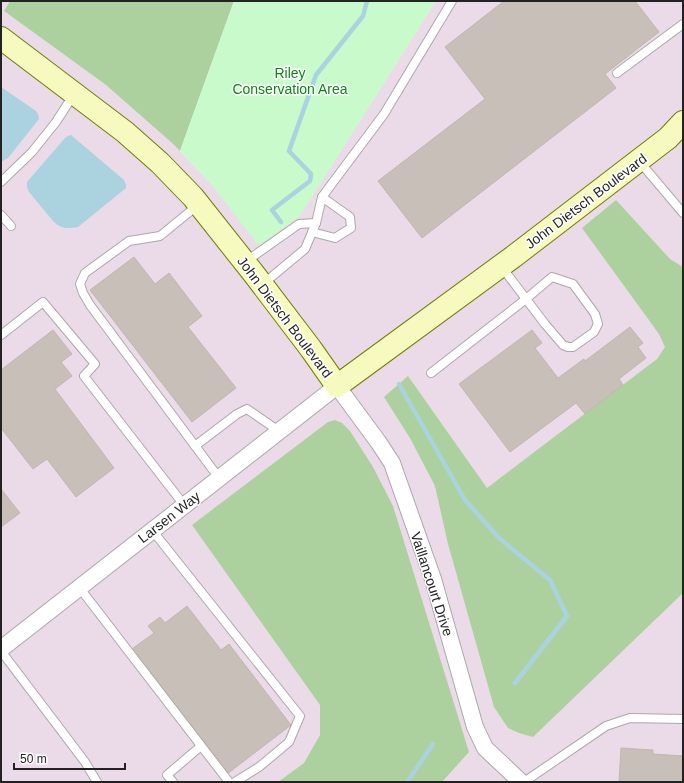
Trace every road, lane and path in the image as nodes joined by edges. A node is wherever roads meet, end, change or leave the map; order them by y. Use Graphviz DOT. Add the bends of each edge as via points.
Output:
graph roads {
  1 [pos="452,1"];
  2 [pos="683,24"];
  3 [pos="1,38"];
  4 [pos="617,73"];
  5 [pos="74,93"];
  6 [pos="683,122"];
  7 [pos="639,160"];
  8 [pos="1,182"];
  9 [pos="322,197"];
  10 [pos="198,204"];
  11 [pos="683,212"];
  12 [pos="1,215"];
  13 [pos="316,223"];
  14 [pos="11,226"];
  15 [pos="312,232"];
  16 [pos="244,262"];
  17 [pos="501,266"];
  18 [pos="262,285"];
  19 [pos="526,299"];
  20 [pos="1,335"];
  21 [pos="431,373"];
  22 [pos="337,386"];
  23 [pos="279,431"];
  24 [pos="195,446"];
  25 [pos="219,478"];
  26 [pos="184,505"];
  27 [pos="152,530"];
  28 [pos="79,588"];
  29 [pos="2,647"];
  30 [pos="683,719"];
  31 [pos="201,746"];
  32 [pos="97,782"];
  33 [pos="172,782"];
  34 [pos="229,782"];
  35 [pos="235,782"];
  36 [pos="521,782"];
  37 [pos="524,782"];
  1 -- 9 [label="lane" via="384,114"];
  2 -- 4 [label="lane"];
  3 -- 5 [label="street, John Dietsch Boulevard"];
  5 -- 8 [label="lane" via="56,122 32,152"];
  5 -- 10 [label="street, John Dietsch Boulevard" via="131,137 160,163"];
  6 -- 7 [label="street, John Dietsch Boulevard" via="668,138"];
  7 -- 11 [label="lane"];
  7 -- 17 [label="street, John Dietsch Boulevard"];
  9 -- 13 [label="lane"];
  9 -- 15 [label="lane" via="350,217 351,228 335,238"];
  10 -- 16 [label="street, John Dietsch Boulevard"];
  10 -- 24 [label="lane" via="160,236 129,241 85,273 80,284 90,305"];
  12 -- 14 [label="lane"];
  13 -- 15 [label="lane"];
  13 -- 16 [label="lane" via="298,224"];
  15 -- 18 [label="lane" via="304,249"];
  16 -- 18 [label="street, John Dietsch Boulevard"];
  17 -- 19 [label="lane"];
  17 -- 22 [label="street, John Dietsch Boulevard"];
  18 -- 22 [label="street, John Dietsch Boulevard"];
  19 -- 19 [label="lane" via="563,345 573,347 594,332 598,324 595,314 573,284 552,276"];
  19 -- 21 [label="lane"];
  20 -- 26 [label="lane" via="43,302 95,364 84,376"];
  22 -- 23 [label="street, Larsen Way"];
  22 -- 36 [label="street, Vaillancourt Drive" via="392,463 433,579 475,727 485,748"];
  23 -- 24 [label="lane" via="247,409"];
  23 -- 25 [label="street, Larsen Way"];
  24 -- 25 [label="lane"];
  25 -- 26 [label="street, Larsen Way"];
  26 -- 27 [label="street, Larsen Way"];
  27 -- 28 [label="street, Larsen Way"];
  27 -- 35 [label="lane" via="300,716 289,742 259,767"];
  28 -- 29 [label="street, Larsen Way"];
  28 -- 31 [label="lane"];
  29 -- 32 [label="lane" via="86,762"];
  30 -- 37 [label="lane" via="630,718 606,726"];
  31 -- 33 [label="lane" via="167,775"];
  31 -- 34 [label="lane"];
}
